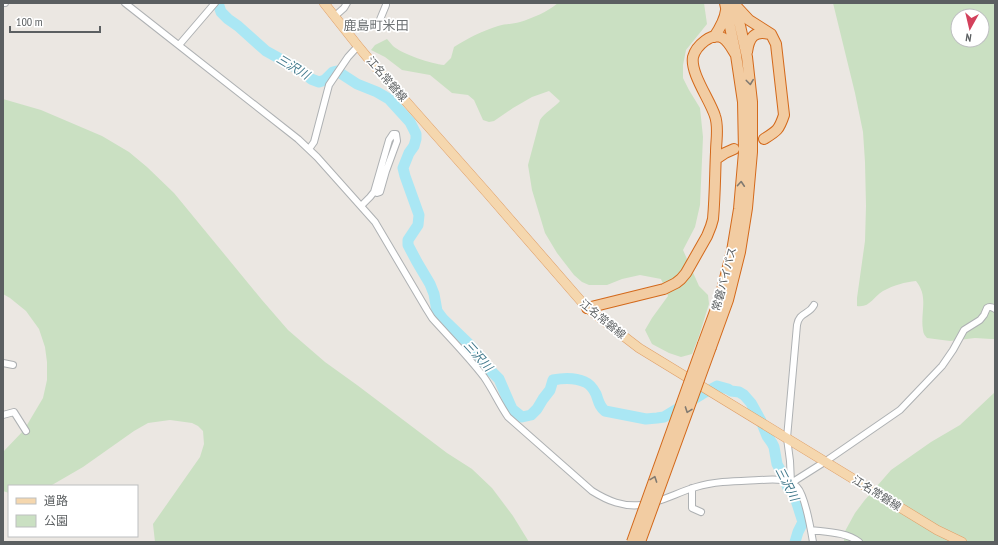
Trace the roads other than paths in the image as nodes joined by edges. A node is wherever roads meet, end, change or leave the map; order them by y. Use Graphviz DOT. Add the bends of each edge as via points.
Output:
graph roads {
  1 [pos="125,3"];
  2 [pos="215,3"];
  3 [pos="324,3"];
  4 [pos="347,3"];
  5 [pos="386,3"];
  6 [pos="730,4"];
  7 [pos="335,16"];
  8 [pos="379,22"];
  9 [pos="771,34"];
  10 [pos="714,37"];
  11 [pos="179,44"];
  12 [pos="358,46"];
  13 [pos="736,55"];
  14 [pos="747,57"];
  15 [pos="764,139"];
  16 [pos="734,149"];
  17 [pos="309,150"];
  18 [pos="716,158"];
  19 [pos="374,192"];
  20 [pos="360,206"];
  21 [pos="814,305"];
  22 [pos="587,308"];
  23 [pos="995,309"];
  24 [pos="707,346"];
  25 [pos="3,363"];
  26 [pos="13,365"];
  27 [pos="3,415"];
  28 [pos="26,432"];
  29 [pos="787,438"];
  30 [pos="826,461"];
  31 [pos="792,484"];
  32 [pos="692,488"];
  33 [pos="701,512"];
  34 [pos="811,530"];
  35 [pos="632,542"];
  36 [pos="640,542"];
  37 [pos="814,542"];
  38 [pos="859,542"];
  39 [pos="962,542"];
  1 -- 11 [label="street"];
  2 -- 11 [label="street"];
  3 -- 7 [label="main road, 江名常磐線"];
  4 -- 7 [label="street"];
  5 -- 8 [label="street"];
  6 -- 9 [label="highway"];
  6 -- 10 [label="highway"];
  6 -- 13 [label="highway, 常磐バイパス"];
  6 -- 14 [label="highway, 常磐バイパス"];
  7 -- 12 [label="main road, 江名常磐線"];
  9 -- 14 [label="highway" via="759,32 754,36 748,42"];
  9 -- 15 [label="highway" via="776,44 784,115 776,132"];
  10 -- 13 [label="highway" via="721,37"];
  10 -- 18 [label="highway" via="697,48 693,64 716,117"];
  11 -- 17 [label="street"];
  12 -- 17 [label="street" via="329,85 314,142"];
  12 -- 22 [label="main road, 江名常磐線"];
  24 -- 13 [label="highway, 常磐バイパス, one-way" via="732,251 739,209 744,145 743,102"];
  14 -- 24 [label="highway, 常磐バイパス, one-way" via="752,102 752,152 747,208 740,252 728,300"];
  16 -- 18 [label="highway"];
  17 -- 20 [label="street"];
  18 -- 22 [label="highway" via="711,226 681,279 664,289"];
  19 -- 19 [label="street" via="389,140 396,134 397,140 380,192"];
  19 -- 20 [label="street"];
  20 -- 32 [label="street" via="383,234 432,318 482,375 508,417 592,491 613,502 641,505"];
  21 -- 29 [label="street" via="812,310 801,315 798,320"];
  22 -- 29 [label="main road, 江名常磐線" via="639,348"];
  23 -- 30 [label="street" via="987,308 980,320 964,330 942,366 900,410"];
  35 -- 24 [label="highway, 常磐バイパス, one-way, bridge"];
  24 -- 36 [label="highway, 常磐バイパス, one-way, bridge"];
  25 -- 26 [label="street"];
  27 -- 28 [label="street" via="14,412"];
  29 -- 30 [label="main road, 江名常磐線"];
  29 -- 31 [label="street"];
  30 -- 31 [label="street"];
  30 -- 39 [label="main road, 江名常磐線" via="937,530"];
  31 -- 32 [label="street" via="776,480 724,482"];
  31 -- 34 [label="street" via="803,499"];
  32 -- 33 [label="street" via="692,508"];
  34 -- 37 [label="street"];
  34 -- 38 [label="street" via="842,534"];
}
